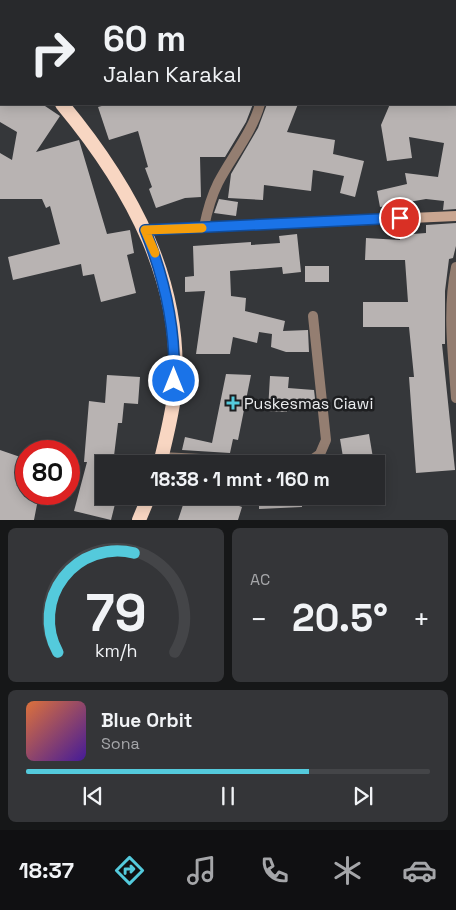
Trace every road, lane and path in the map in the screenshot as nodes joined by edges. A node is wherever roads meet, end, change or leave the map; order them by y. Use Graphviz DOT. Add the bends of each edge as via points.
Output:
graph roads {
  1 [pos="63,105"];
  2 [pos="260,105"];
  3 [pos="456,216"];
  4 [pos="204,228"];
  5 [pos="145,230"];
  6 [pos="456,267"];
  7 [pos="313,316"];
  8 [pos="456,398"];
  9 [pos="161,455"];
  10 [pos="318,455"];
  11 [pos="145,505"];
  12 [pos="139,520"];
  1 -- 5 [label="highway" via="114,173"];
  2 -- 4 [label="street" via="256,120 218,184"];
  3 -- 4 [label="main road"];
  4 -- 5 [label="main road"];
  5 -- 9 [label="highway" via="164,282 174,338 174,396"];
  6 -- 8 [label="street" via="451,305"];
  7 -- 10 [label="street" via="326,440"];
  11 -- 12 [label="highway"];
}
